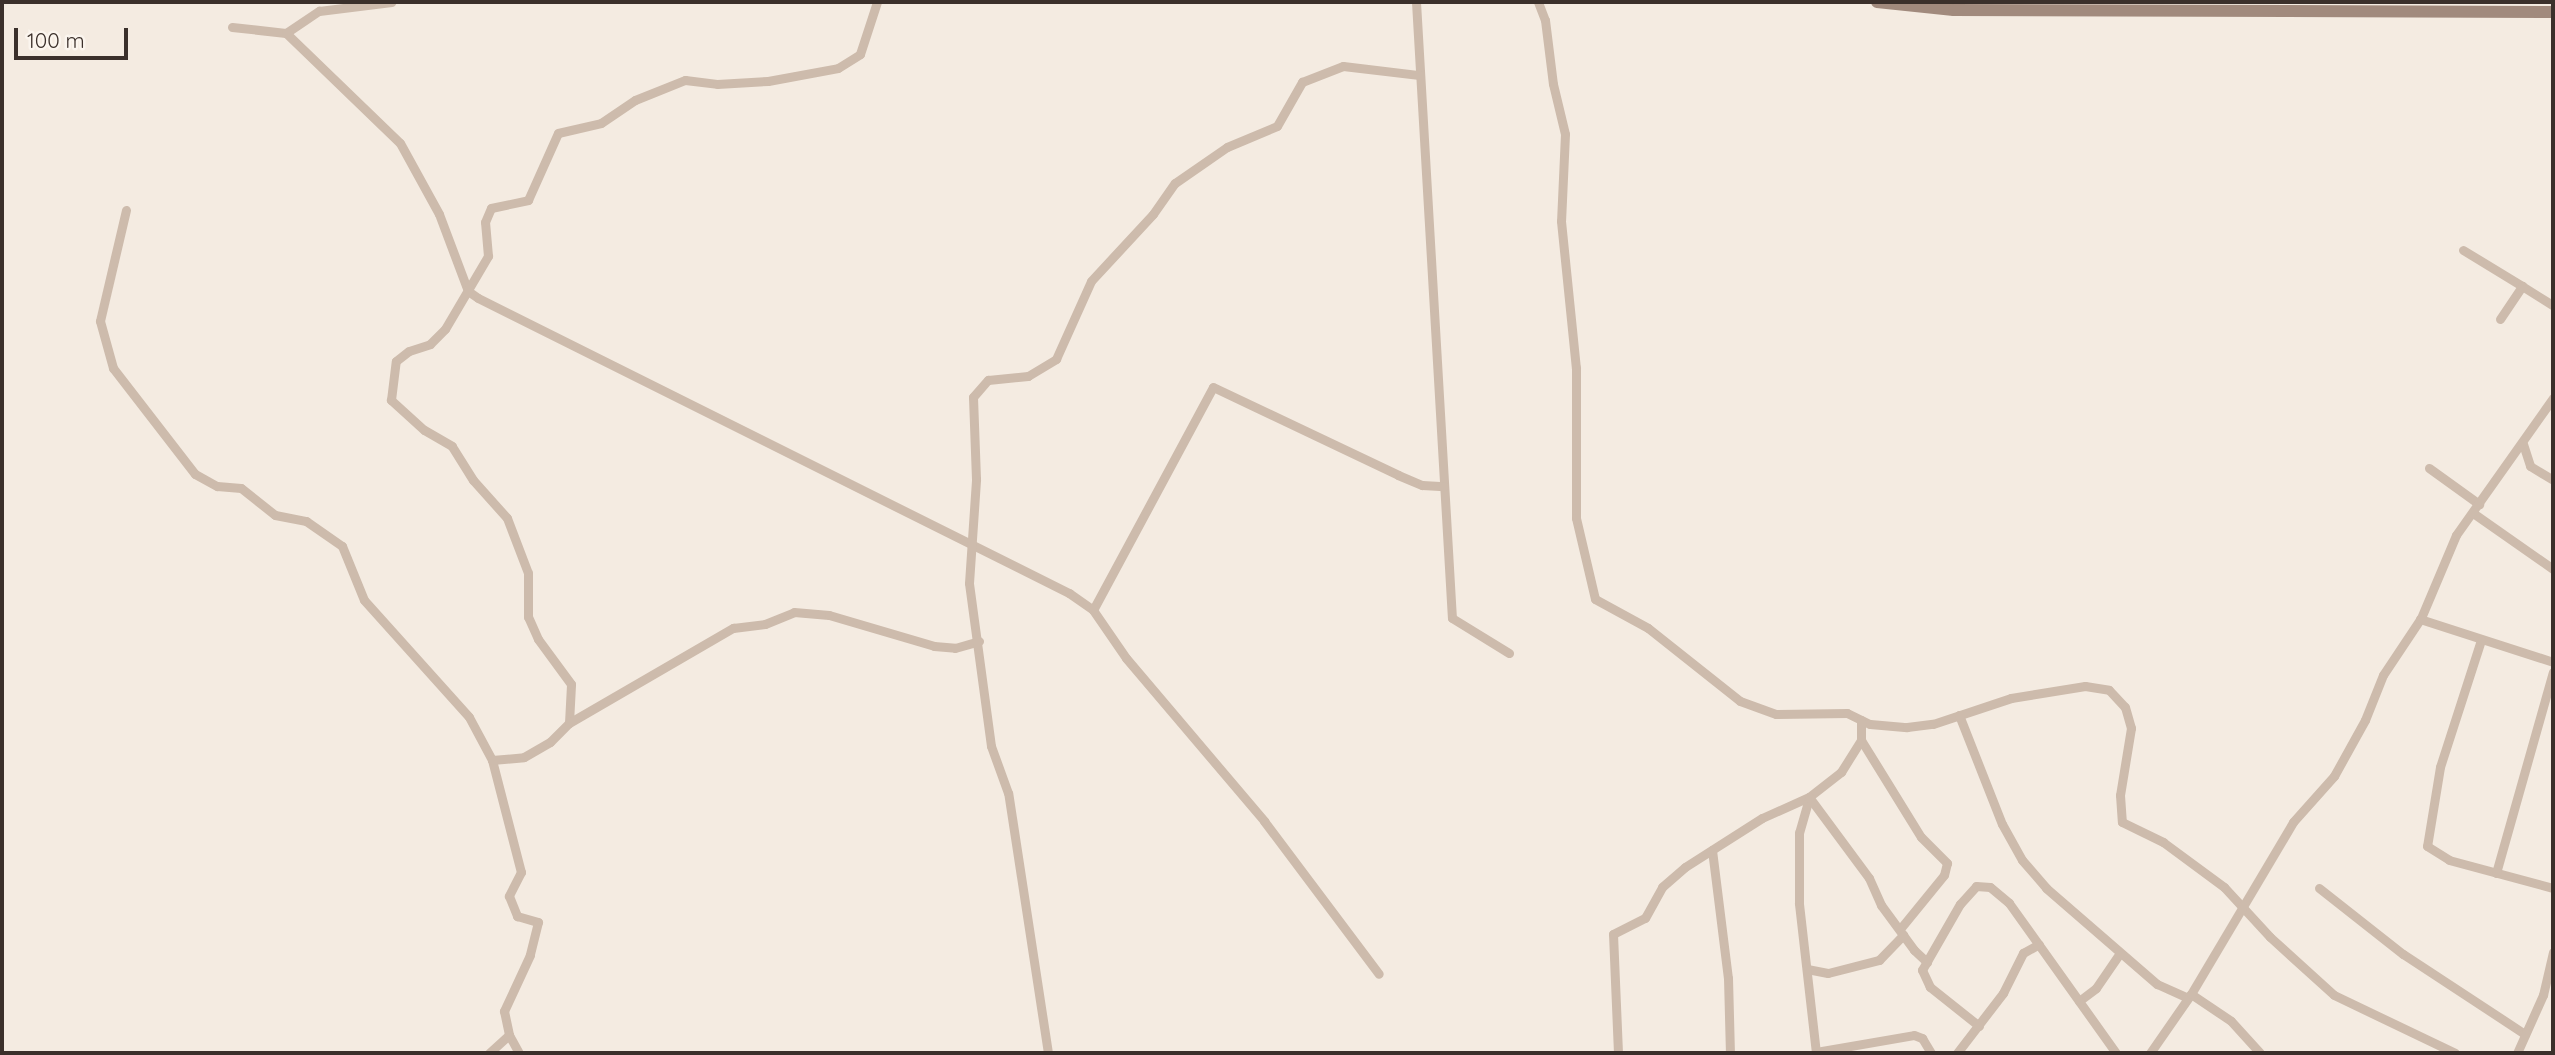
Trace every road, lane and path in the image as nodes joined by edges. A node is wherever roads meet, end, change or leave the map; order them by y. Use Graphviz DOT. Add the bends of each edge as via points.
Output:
graph roads {
  1 [pos="391,2"];
  2 [pos="877,2"];
  3 [pos="1416,2"];
  4 [pos="1538,2"];
  5 [pos="1877,2"];
  6 [pos="1935,5"];
  7 [pos="2511,7"];
  8 [pos="2553,12"];
  9 [pos="232,27"];
  10 [pos="286,33"];
  11 [pos="1419,75"];
  12 [pos="126,210"];
  13 [pos="2463,250"];
  14 [pos="2522,286"];
  15 [pos="468,290"];
  16 [pos="2553,305"];
  17 [pos="2500,319"];
  18 [pos="2553,398"];
  19 [pos="2523,444"];
  20 [pos="2429,468"];
  21 [pos="2553,480"];
  22 [pos="1444,486"];
  23 [pos="2479,504"];
  24 [pos="2473,513"];
  25 [pos="971,547"];
  26 [pos="2553,569"];
  27 [pos="1093,610"];
  28 [pos="2420,619"];
  29 [pos="979,640"];
  30 [pos="2481,640"];
  31 [pos="1509,653"];
  32 [pos="2553,662"];
  33 [pos="2553,672"];
  34 [pos="1959,715"];
  35 [pos="569,723"];
  36 [pos="1865,724"];
  37 [pos="1861,740"];
  38 [pos="492,760"];
  39 [pos="1809,797"];
  40 [pos="1712,850"];
  41 [pos="2496,873"];
  42 [pos="2319,888"];
  43 [pos="2553,888"];
  44 [pos="2242,906"];
  45 [pos="1901,932"];
  46 [pos="2039,944"];
  47 [pos="2553,952"];
  48 [pos="2120,953"];
  49 [pos="1927,962"];
  50 [pos="1379,974"];
  51 [pos="1813,977"];
  52 [pos="2549,993"];
  53 [pos="2188,995"];
  54 [pos="2079,1001"];
  55 [pos="1979,1026"];
  56 [pos="2525,1034"];
  57 [pos="509,1035"];
  58 [pos="489,1053"];
  59 [pos="519,1053"];
  60 [pos="1048,1053"];
  61 [pos="1618,1053"];
  62 [pos="1730,1053"];
  63 [pos="1816,1053"];
  64 [pos="1931,1053"];
  65 [pos="1957,1053"];
  66 [pos="2116,1053"];
  67 [pos="2150,1053"];
  68 [pos="2260,1053"];
  69 [pos="2455,1053"];
  70 [pos="2517,1053"];
  1 -- 10 [label="street" via="319,10"];
  2 -- 15 [label="street" via="860,54 838,68 768,81 717,84 685,80 635,100 601,123 558,133 528,200 491,208 485,222 488,256"];
  3 -- 11 [label="street"];
  4 -- 36 [label="street" via="1565,134 1561,221 1576,368 1576,518 1591,593 1648,628 1740,701 1762,711 1847,713"];
  5 -- 6 [label="main road"];
  6 -- 7 [label="main road"];
  7 -- 8 [label="main road"];
  9 -- 10 [label="street"];
  10 -- 15 [label="street" via="400,143 439,214"];
  11 -- 22 [label="street"];
  11 -- 25 [label="street" via="1343,66 1302,82 1277,126 1227,147 1175,183 1091,281 1056,359 1028,376 988,380 979,386 973,397"];
  12 -- 38 [label="street" via="100,321 113,368 195,474 217,486 241,488 275,515 306,521 342,546 364,600 470,717"];
  13 -- 14 [label="street"];
  14 -- 16 [label="street"];
  14 -- 17 [label="street"];
  15 -- 25 [label="street"];
  15 -- 35 [label="street" via="430,344 396,361 391,400 424,430 452,446 473,480 507,518 528,573 528,617 570,684"];
  18 -- 19 [label="street"];
  19 -- 21 [label="street" via="2530,466"];
  19 -- 23 [label="street"];
  20 -- 23 [label="street"];
  22 -- 27 [label="street" via="1422,485 1398,475 1213,387"];
  22 -- 31 [label="street" via="1452,618"];
  23 -- 24 [label="street"];
  24 -- 26 [label="street"];
  24 -- 28 [label="street" via="2452,545"];
  25 -- 27 [label="street" via="1069,593"];
  25 -- 29 [label="street" via="969,583"];
  27 -- 50 [label="street" via="1126,658 1264,821"];
  28 -- 30 [label="street"];
  28 -- 44 [label="street" via="2384,675 2334,776 2298,815"];
  29 -- 35 [label="street" via="955,648 934,646 829,615 794,612 765,624 733,628"];
  29 -- 60 [label="street" via="991,746 1008,793"];
  30 -- 32 [label="street"];
  30 -- 41 [label="street" via="2440,767 2426,840 2431,850 2449,860"];
  33 -- 41 [label="street"];
  34 -- 36 [label="street" via="1933,724"];
  34 -- 44 [label="street" via="2011,698 2085,686 2109,690 2125,707 2131,728 2120,795 2122,822 2163,842"];
  34 -- 48 [label="street" via="2002,824 2022,860"];
  35 -- 38 [label="street" via="550,742 524,757"];
  36 -- 37 [label="street"];
  37 -- 39 [label="street" via="1849,765"];
  37 -- 45 [label="street" via="1921,837 1947,863 1944,875"];
  38 -- 57 [label="street" via="521,872 509,895 517,915 538,922 530,955 507,998"];
  39 -- 40 [label="street" via="1762,818"];
  39 -- 45 [label="street" via="1869,878"];
  39 -- 51 [label="street" via="1799,833 1799,904 1807,969"];
  40 -- 61 [label="street" via="1672,877 1645,918 1612,936"];
  40 -- 62 [label="street" via="1728,978"];
  41 -- 43 [label="street"];
  42 -- 56 [label="street" via="2403,954"];
  44 -- 53 [label="street"];
  44 -- 69 [label="street" via="2334,995"];
  45 -- 49 [label="street"];
  45 -- 51 [label="street" via="1879,960"];
  46 -- 49 [label="street" via="2008,903 1990,887 1976,886 1959,904"];
  46 -- 54 [label="street"];
  46 -- 55 [label="street" via="2023,953 2004,993"];
  47 -- 52 [label="street"];
  48 -- 53 [label="street" via="2168,991"];
  48 -- 54 [label="street" via="2096,988"];
  49 -- 55 [label="street" via="1922,971 1930,987"];
  51 -- 63 [label="street"];
  52 -- 56 [label="street"];
  53 -- 67 [label="street"];
  53 -- 68 [label="street" via="2231,1021"];
  54 -- 66 [label="street"];
  55 -- 65 [label="street"];
  56 -- 70 [label="street"];
  57 -- 58 [label="street"];
  57 -- 59 [label="street"];
  63 -- 64 [label="street" via="1914,1035 1923,1038"];
}
